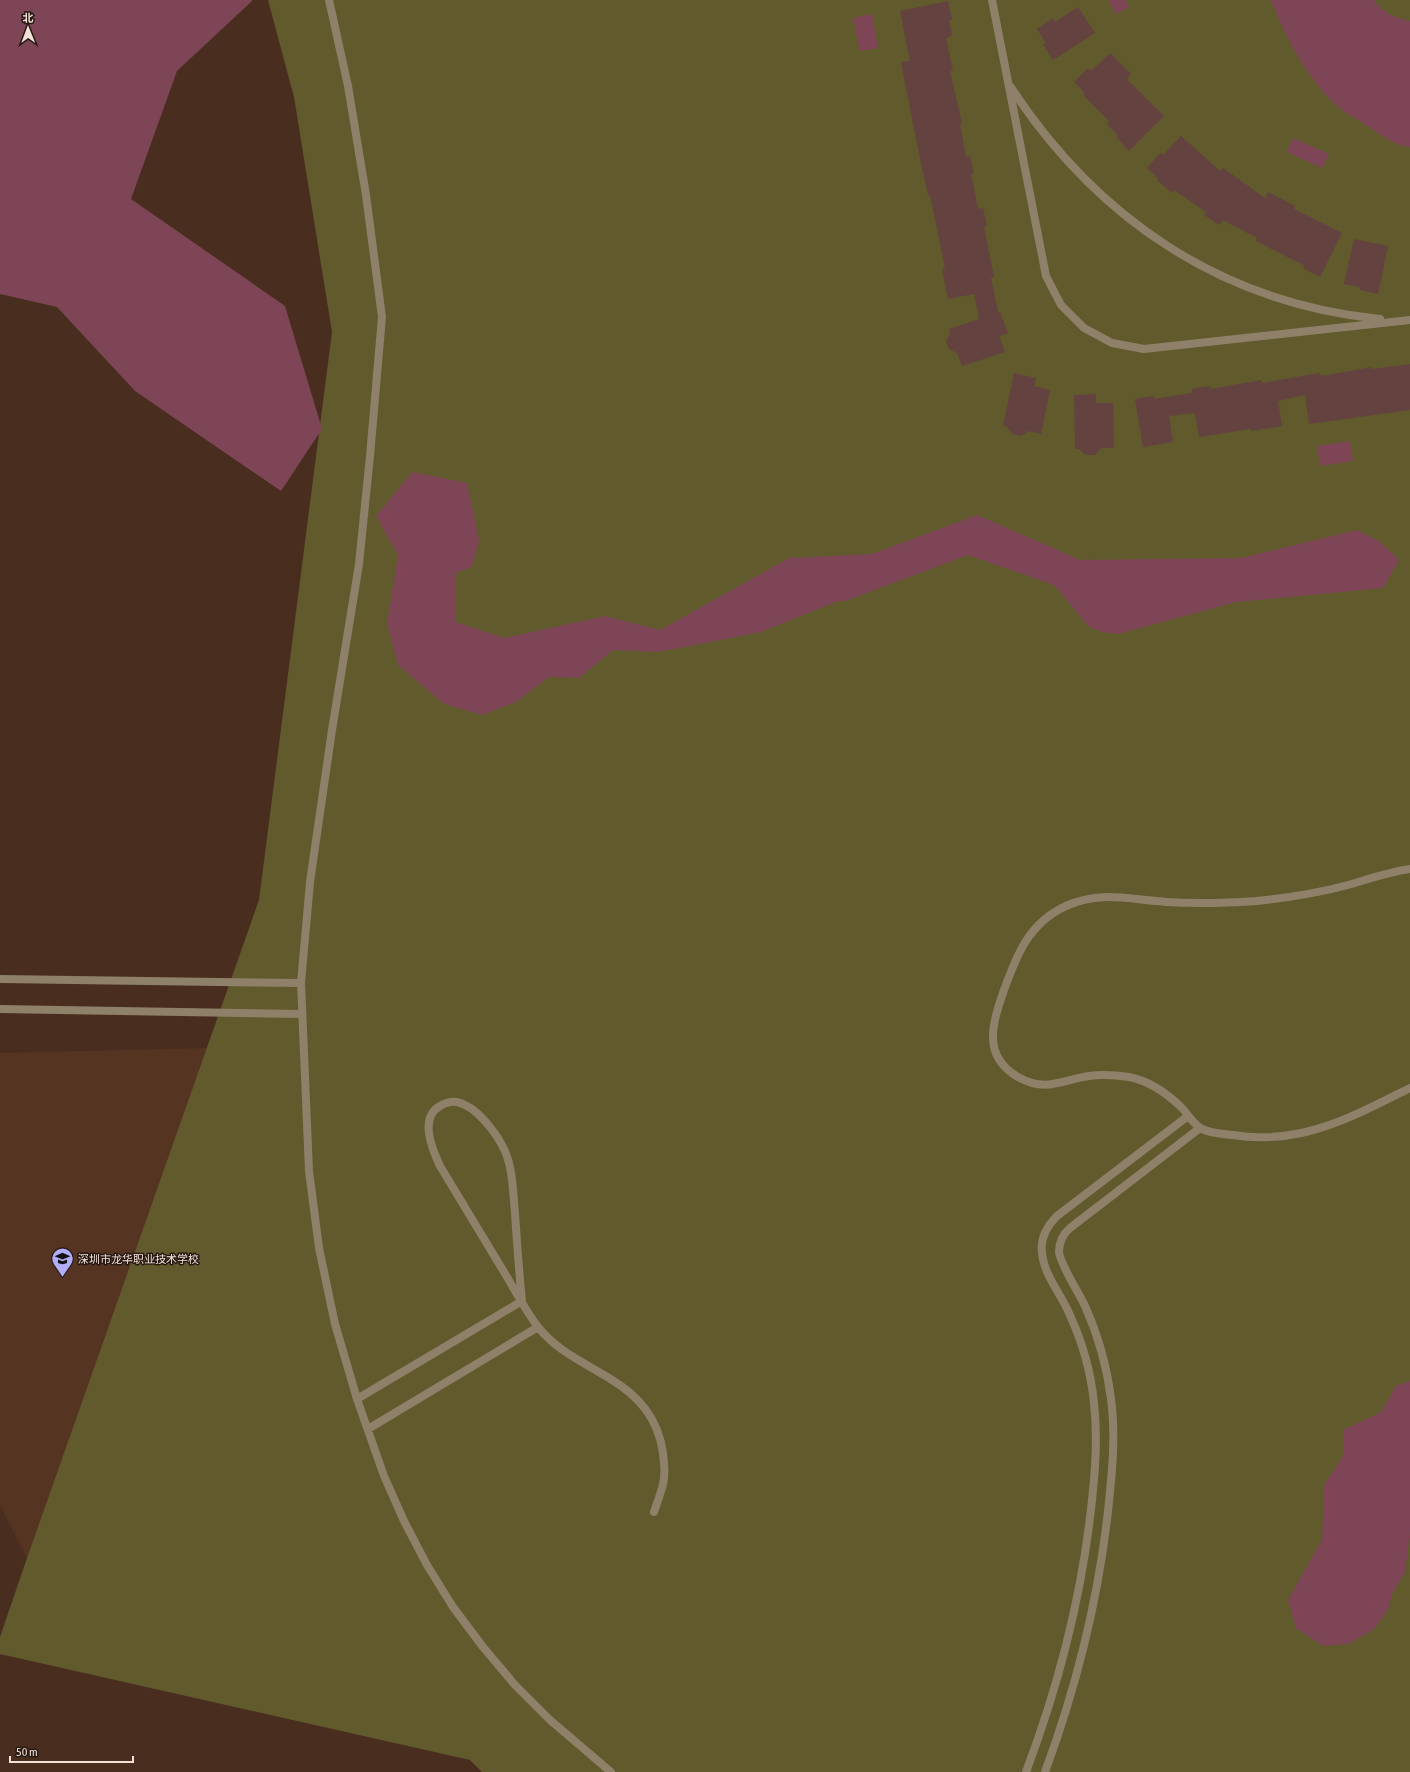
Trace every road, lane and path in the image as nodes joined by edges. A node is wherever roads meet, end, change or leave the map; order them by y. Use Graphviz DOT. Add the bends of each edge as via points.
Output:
graph roads {
  1 [pos="328,0"];
  2 [pos="992,0"];
  3 [pos="1008,82"];
  4 [pos="1410,320"];
  5 [pos="1396,321"];
  6 [pos="1410,869"];
  7 [pos="0,979"];
  8 [pos="301,983"];
  9 [pos="0,1009"];
  10 [pos="302,1014"];
  11 [pos="1410,1088"];
  12 [pos="1188,1116"];
  13 [pos="1200,1128"];
  14 [pos="522,1301"];
  15 [pos="538,1327"];
  16 [pos="357,1399"];
  17 [pos="368,1429"];
  18 [pos="654,1512"];
  19 [pos="610,1772"];
  20 [pos="1026,1772"];
  21 [pos="1044,1772"];
  1 -- 8 [label="street" via="348,86 382,317 359,564 311,874"];
  2 -- 3 [label="street"];
  3 -- 5 [label="street" via="1044,134 1086,181 1128,218 1166,245 1214,272 1273,296 1334,312"];
  3 -- 5 [label="street" via="1046,276 1061,305 1084,328 1112,343 1144,349"];
  4 -- 5 [label="street"];
  6 -- 12 [label="street" via="1317,892 1257,901 1196,903 1100,896 1065,906 1049,915 1035,928 1016,958 996,1016 992,1034 995,1051 1004,1066 1018,1077 1033,1083 1049,1085 1109,1074 1132,1078 1160,1090 1173,1099"];
  7 -- 8 [label="street"];
  8 -- 10 [label="street"];
  9 -- 10 [label="street"];
  10 -- 16 [label="street" via="309,1171 319,1248 335,1324"];
  11 -- 13 [label="street" via="1335,1124 1297,1134 1245,1137"];
  12 -- 13 [label="street"];
  12 -- 20 [label="street" via="1057,1216 1046,1231 1042,1242 1043,1263 1070,1314 1085,1357 1094,1402 1096,1448 1088,1532 1074,1616 1052,1698"];
  13 -- 21 [label="street" via="1065,1232 1060,1245 1060,1258 1086,1307 1102,1353 1111,1400 1113,1449 1106,1535 1090,1619 1069,1703"];
  14 -- 14 [label="street" via="433,1151 429,1119 435,1108 445,1102 457,1102 480,1116 499,1138 505,1152 512,1180"];
  14 -- 15 [label="street"];
  14 -- 16 [label="street"];
  15 -- 17 [label="street"];
  15 -- 18 [label="street" via="565,1352 631,1393 641,1402 656,1425 661,1438 665,1468"];
  16 -- 17 [label="street"];
  17 -- 19 [label="street" via="384,1476 404,1521 453,1607 515,1685 550,1720"];
}
